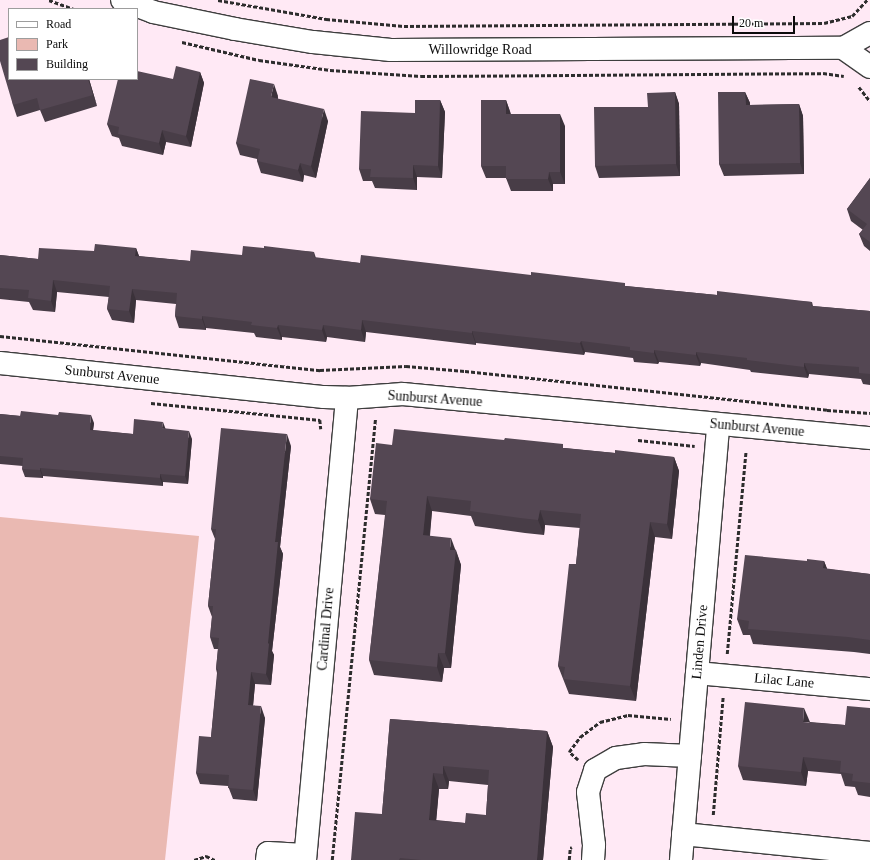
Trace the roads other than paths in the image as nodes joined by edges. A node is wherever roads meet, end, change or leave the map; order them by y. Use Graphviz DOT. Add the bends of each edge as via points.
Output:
graph roads {
  1 [pos="122,0"];
  2 [pos="870,33"];
  3 [pos="843,48"];
  4 [pos="870,68"];
  5 [pos="0,363"];
  6 [pos="347,398"];
  7 [pos="718,425"];
  8 [pos="870,438"];
  9 [pos="697,673"];
  10 [pos="870,689"];
  11 [pos="690,756"];
  12 [pos="683,834"];
  13 [pos="870,853"];
  14 [pos="305,858"];
  15 [pos="267,860"];
  16 [pos="593,860"];
  17 [pos="681,860"];
  1 -- 3 [label="street, Willowridge Road" via="154,12 235,29 313,42 391,50"];
  2 -- 3 [label="street, Willowridge Road"];
  3 -- 4 [label="street"];
  5 -- 6 [label="street, Sunburst Avenue"];
  6 -- 7 [label="street, Sunburst Avenue" via="403,394"];
  6 -- 14 [label="street, Cardinal Drive"];
  7 -- 8 [label="street, Sunburst Avenue"];
  7 -- 9 [label="street, Linden Drive"];
  9 -- 10 [label="street, Lilac Lane"];
  9 -- 11 [label="street, Linden Drive"];
  11 -- 12 [label="street, Linden Drive"];
  11 -- 16 [label="street" via="644,754 616,758 596,770 588,792 594,845"];
  12 -- 13 [label="street"];
  12 -- 17 [label="street, Linden Drive"];
  14 -- 15 [label="street" via="268,853"];
}
